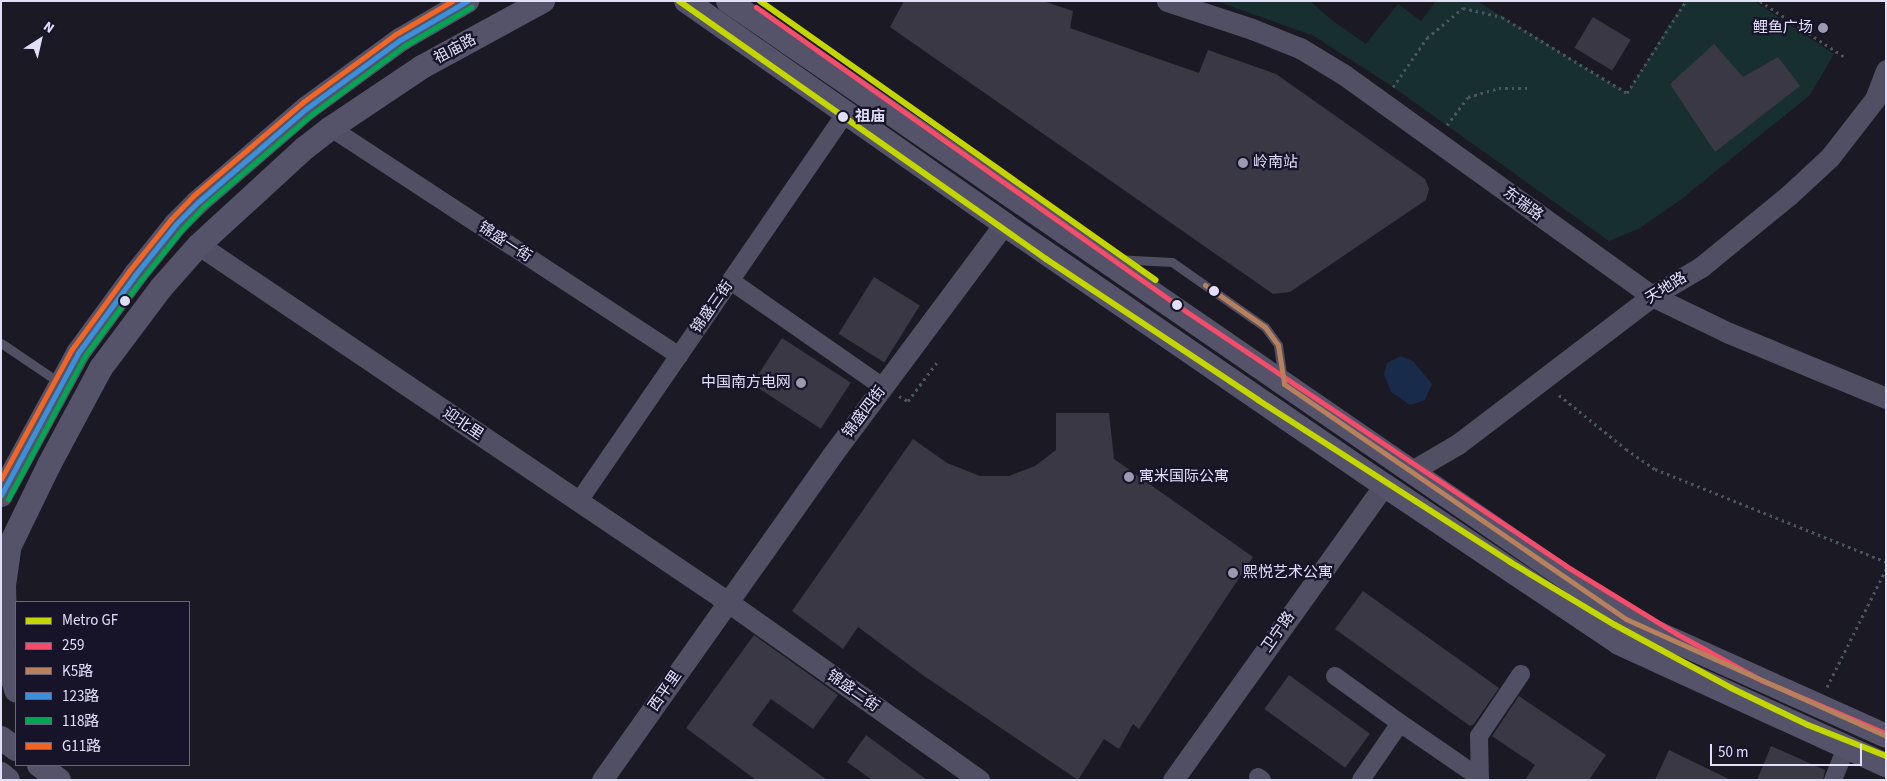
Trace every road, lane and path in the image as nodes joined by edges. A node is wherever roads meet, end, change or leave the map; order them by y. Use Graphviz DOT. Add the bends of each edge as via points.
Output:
graph roads {
  1 [pos="467,1"];
  2 [pos="543,1"];
  3 [pos="686,1"];
  4 [pos="728,1"];
  5 [pos="1167,1"];
  6 [pos="1686,1"];
  7 [pos="1760,1"];
  8 [pos="1844,56"];
  9 [pos="1886,70"];
  10 [pos="1530,88"];
  11 [pos="1389,93"];
  12 [pos="1880,101"];
  13 [pos="846,113"];
  14 [pos="331,128"];
  15 [pos="1442,132"];
  16 [pos="1004,224"];
  17 [pos="199,245"];
  18 [pos="1103,259"];
  19 [pos="731,281"];
  20 [pos="1652,296"];
  21 [pos="1,343"];
  22 [pos="679,356"];
  23 [pos="938,361"];
  24 [pos="60,383"];
  25 [pos="1284,384"];
  26 [pos="883,387"];
  27 [pos="1558,395"];
  28 [pos="1886,398"];
  29 [pos="1410,472"];
  30 [pos="1384,485"];
  31 [pos="1,496"];
  32 [pos="578,501"];
  33 [pos="6,555"];
  34 [pos="1886,562"];
  35 [pos="1886,569"];
  36 [pos="728,602"];
  37 [pos="1521,674"];
  38 [pos="1335,676"];
  39 [pos="15,687"];
  40 [pos="1826,688"];
  41 [pos="1400,723"];
  42 [pos="1886,736"];
  43 [pos="1,738"];
  44 [pos="1846,747"];
  45 [pos="15,748"];
  46 [pos="1886,765"];
  47 [pos="40,766"];
  48 [pos="55,766"];
  49 [pos="1,774"];
  50 [pos="1480,779"];
  51 [pos="8,780"];
  52 [pos="60,780"];
  53 [pos="64,780"];
  54 [pos="602,780"];
  55 [pos="979,780"];
  56 [pos="1173,780"];
  57 [pos="1362,780"];
  58 [pos="1834,780"];
  1 -- 24 [label="main road" via="400,40 307,108 198,202 135,275"];
  2 -- 14 [label="main road, 祖庙路" via="422,67"];
  3 -- 13 [label="main road"];
  4 -- 18 [label="main road"];
  5 -- 20 [label="street, 东瑞路" via="1300,48"];
  6 -- 11 [label="path" via="1627,93 1502,17 1463,8 1427,38"];
  7 -- 8 [label="path"];
  9 -- 12 [label="street, 天地路"];
  10 -- 15 [label="path" via="1499,88 1468,97"];
  12 -- 20 [label="street, 天地路" via="1830,157 1790,195 1701,267"];
  13 -- 16 [label="main road"];
  13 -- 19 [label="street, 锦盛三街"];
  14 -- 17 [label="main road, 祖庙路"];
  14 -- 22 [label="street, 锦盛一街"];
  16 -- 26 [label="street, 锦盛四街"];
  16 -- 30 [label="main road"];
  17 -- 32 [label="street, 迎北里"];
  17 -- 33 [label="main road, 祖庙路" via="161,288 101,368"];
  18 -- 25 [label="main road"];
  18 -- 25 [label="lane" via="1172,262 1265,327 1278,345"];
  19 -- 22 [label="street, 锦盛三街"];
  19 -- 26 [label="street"];
  20 -- 28 [label="street, 东瑞路" via="1729,333"];
  20 -- 29 [label="street, 天地路" via="1458,444"];
  21 -- 24 [label="lane"];
  22 -- 32 [label="street, 锦盛三街"];
  23 -- 26 [label="path" via="908,402"];
  24 -- 31 [label="main road"];
  25 -- 29 [label="main road"];
  26 -- 36 [label="street, 锦盛四街"];
  27 -- 34 [label="path" via="1655,468"];
  29 -- 42 [label="main road" via="1626,619"];
  30 -- 44 [label="main road" via="1619,643"];
  30 -- 56 [label="street, 卫宁路"];
  32 -- 36 [label="street, 迎北里"];
  33 -- 39 [label="main road, 祖庙路" via="6,655"];
  35 -- 40 [label="path"];
  36 -- 54 [label="street, 西平里"];
  36 -- 55 [label="street, 锦盛二街"];
  37 -- 50 [label="street" via="1479,736"];
  38 -- 41 [label="street"];
  41 -- 50 [label="street"];
  41 -- 57 [label="street"];
  43 -- 45 [label="main road"];
  44 -- 46 [label="main road"];
  44 -- 58 [label="street"];
  47 -- 52 [label="main road"];
  48 -- 53 [label="main road"];
  49 -- 51 [label="main road"];
}
